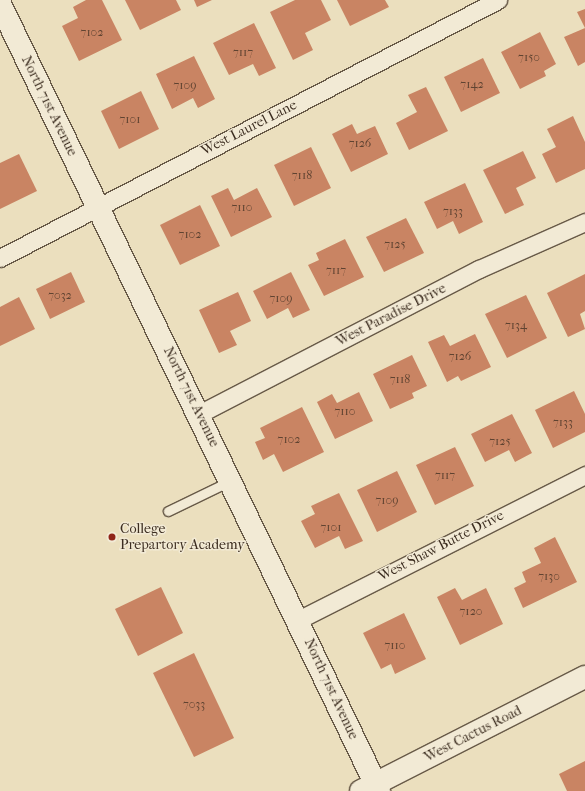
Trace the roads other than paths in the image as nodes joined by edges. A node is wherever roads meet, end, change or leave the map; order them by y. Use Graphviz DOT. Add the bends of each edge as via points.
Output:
graph roads {
  1 [pos="498,0"];
  2 [pos="0,4"];
  3 [pos="97,207"];
  4 [pos="585,222"];
  5 [pos="0,258"];
  6 [pos="199,414"];
  7 [pos="585,475"];
  8 [pos="231,480"];
  9 [pos="168,511"];
  10 [pos="298,620"];
  11 [pos="585,677"];
  12 [pos="372,789"];
  1 -- 3 [label="street, West Laurel Lane"];
  2 -- 3 [label="street, North 71st Avenue"];
  3 -- 5 [label="street, West Laurel Lane"];
  3 -- 6 [label="street, North 71st Avenue"];
  4 -- 6 [label="street, West Paradise Drive" via="479,269"];
  6 -- 8 [label="street, North 71st Avenue"];
  7 -- 10 [label="street, West Shaw Butte Drive"];
  8 -- 9 [label="lane"];
  8 -- 10 [label="street, North 71st Avenue"];
  10 -- 12 [label="street, North 71st Avenue"];
  11 -- 12 [label="street, West Cactus Road"];
}
